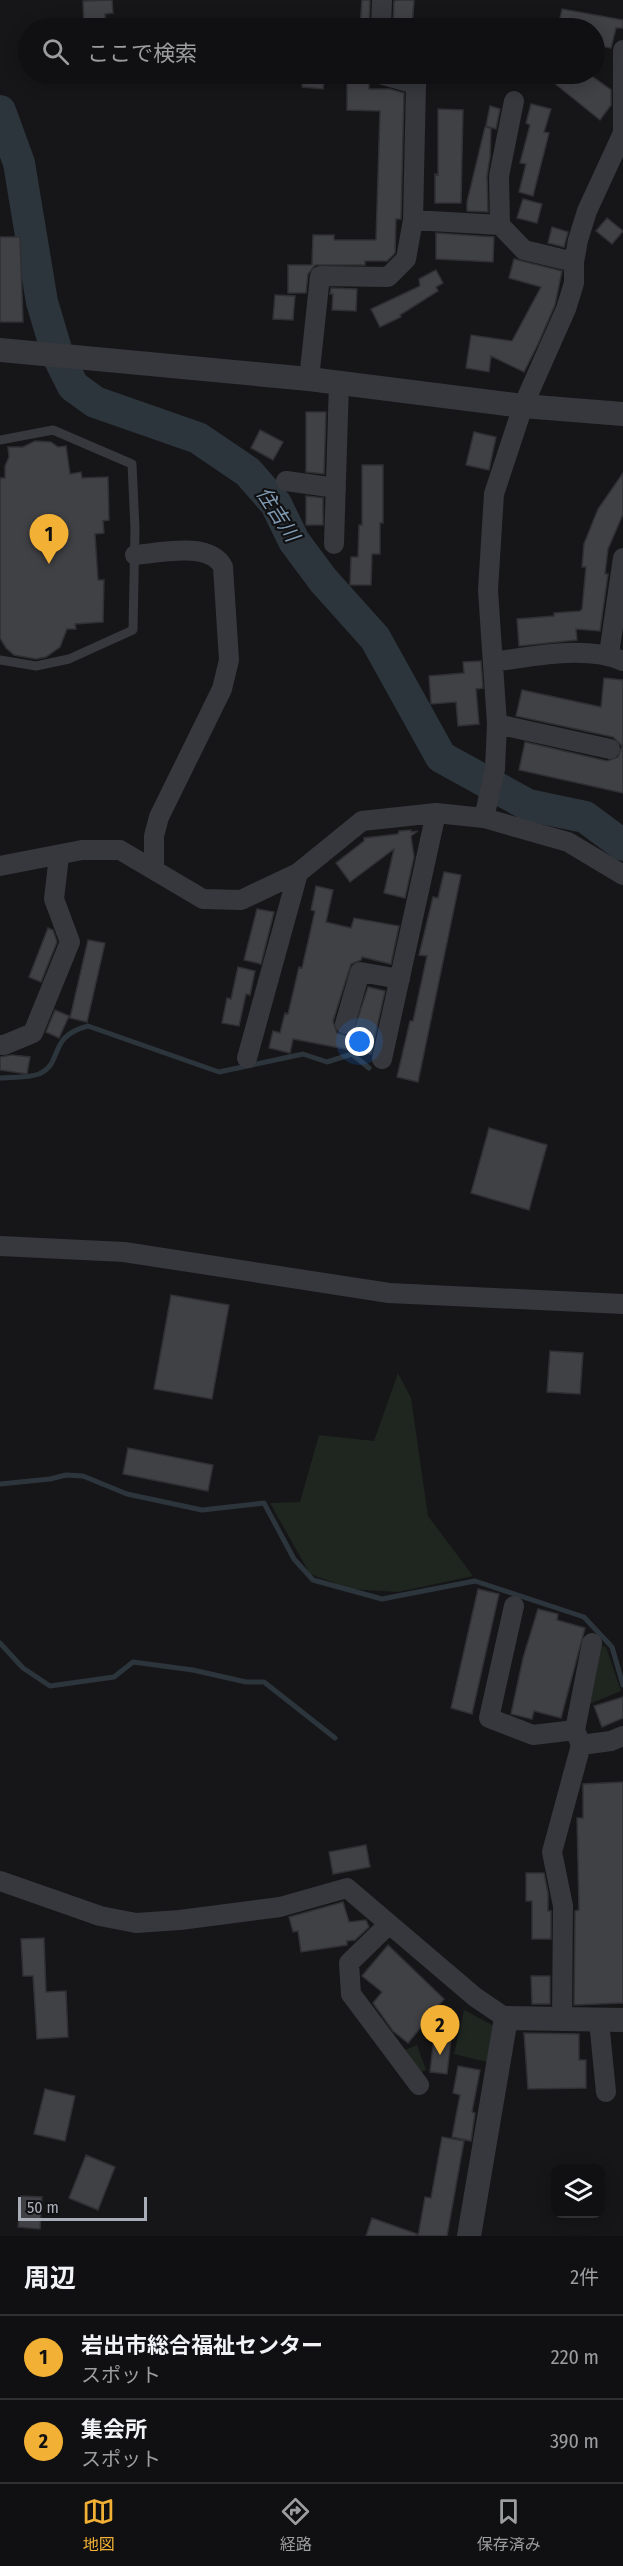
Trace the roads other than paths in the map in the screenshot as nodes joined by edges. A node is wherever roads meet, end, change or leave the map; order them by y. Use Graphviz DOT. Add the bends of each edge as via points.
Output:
graph roads {
  1 [pos="382,0"];
  2 [pos="381,18"];
  3 [pos="623,50"];
  4 [pos="416,84"];
  5 [pos="514,101"];
  6 [pos="412,220"];
  7 [pos="500,225"];
  8 [pos="574,262"];
  9 [pos="0,350"];
  10 [pos="309,379"];
  11 [pos="339,383"];
  12 [pos="523,406"];
  13 [pos="623,414"];
  14 [pos="0,440"];
  15 [pos="286,481"];
  16 [pos="336,488"];
  17 [pos="334,544"];
  18 [pos="135,555"];
  19 [pos="623,558"];
  20 [pos="616,658"];
  21 [pos="0,660"];
  22 [pos="494,662"];
  23 [pos="497,724"];
  24 [pos="610,749"];
  25 [pos="487,809"];
  26 [pos="436,813"];
  27 [pos="59,856"];
  28 [pos="0,866"];
  29 [pos="154,868"];
  30 [pos="298,873"];
  31 [pos="623,875"];
  32 [pos="400,979"];
  33 [pos="345,1024"];
  34 [pos="0,1044"];
  35 [pos="247,1058"];
  36 [pos="382,1059"];
  37 [pos="0,1246"];
  38 [pos="623,1304"];
  39 [pos="514,1606"];
  40 [pos="592,1643"];
  41 [pos="623,1737"];
  42 [pos="578,1738"];
  43 [pos="0,1881"];
  44 [pos="389,1924"];
  45 [pos="506,2018"];
  46 [pos="562,2020"];
  47 [pos="599,2020"];
  48 [pos="623,2020"];
  49 [pos="419,2085"];
  50 [pos="606,2092"];
  51 [pos="469,2236"];
  1 -- 2 [label="street"];
  3 -- 8 [label="street" via="623,133 587,211"];
  4 -- 6 [label="street"];
  5 -- 7 [label="street" via="499,176"];
  6 -- 7 [label="street"];
  6 -- 10 [label="street" via="406,260 388,277 320,276"];
  7 -- 8 [label="street" via="524,250"];
  8 -- 12 [label="street" via="574,283 566,309"];
  9 -- 10 [label="street"];
  10 -- 11 [label="street"];
  11 -- 12 [label="street"];
  11 -- 16 [label="street"];
  12 -- 13 [label="street"];
  12 -- 22 [label="street" via="494,494 488,590"];
  14 -- 18 [label="lane" via="53,430 132,464"];
  15 -- 16 [label="street"];
  16 -- 17 [label="street"];
  18 -- 21 [label="lane" via="133,630 69,659 36,666"];
  18 -- 29 [label="street" via="201,550 219,558 223,567 229,660 222,689 159,817 154,836"];
  19 -- 20 [label="street"];
  20 -- 22 [label="street" via="549,654"];
  22 -- 23 [label="street"];
  23 -- 24 [label="street"];
  23 -- 25 [label="street" via="495,769"];
  25 -- 26 [label="street"];
  25 -- 31 [label="street" via="568,842"];
  26 -- 30 [label="street" via="362,821"];
  26 -- 32 [label="street"];
  27 -- 28 [label="street"];
  27 -- 29 [label="street" via="82,850 120,850"];
  27 -- 34 [label="street" via="54,898 70,942 33,1033"];
  29 -- 30 [label="street" via="203,899 241,900"];
  30 -- 35 [label="street"];
  32 -- 33 [label="street" via="360,972"];
  32 -- 36 [label="street"];
  37 -- 38 [label="street" via="124,1252 389,1293"];
  39 -- 42 [label="street" via="489,1718 533,1735"];
  40 -- 42 [label="street"];
  41 -- 42 [label="street" via="610,1741"];
  42 -- 46 [label="street" via="552,1852 563,1906"];
  43 -- 44 [label="street" via="100,1916 136,1923 280,1907 347,1888"];
  44 -- 45 [label="street" via="475,1997"];
  44 -- 49 [label="street" via="349,1963 351,1994"];
  45 -- 46 [label="street"];
  45 -- 51 [label="street"];
  46 -- 47 [label="street"];
  47 -- 48 [label="street"];
  47 -- 50 [label="street"];
}
